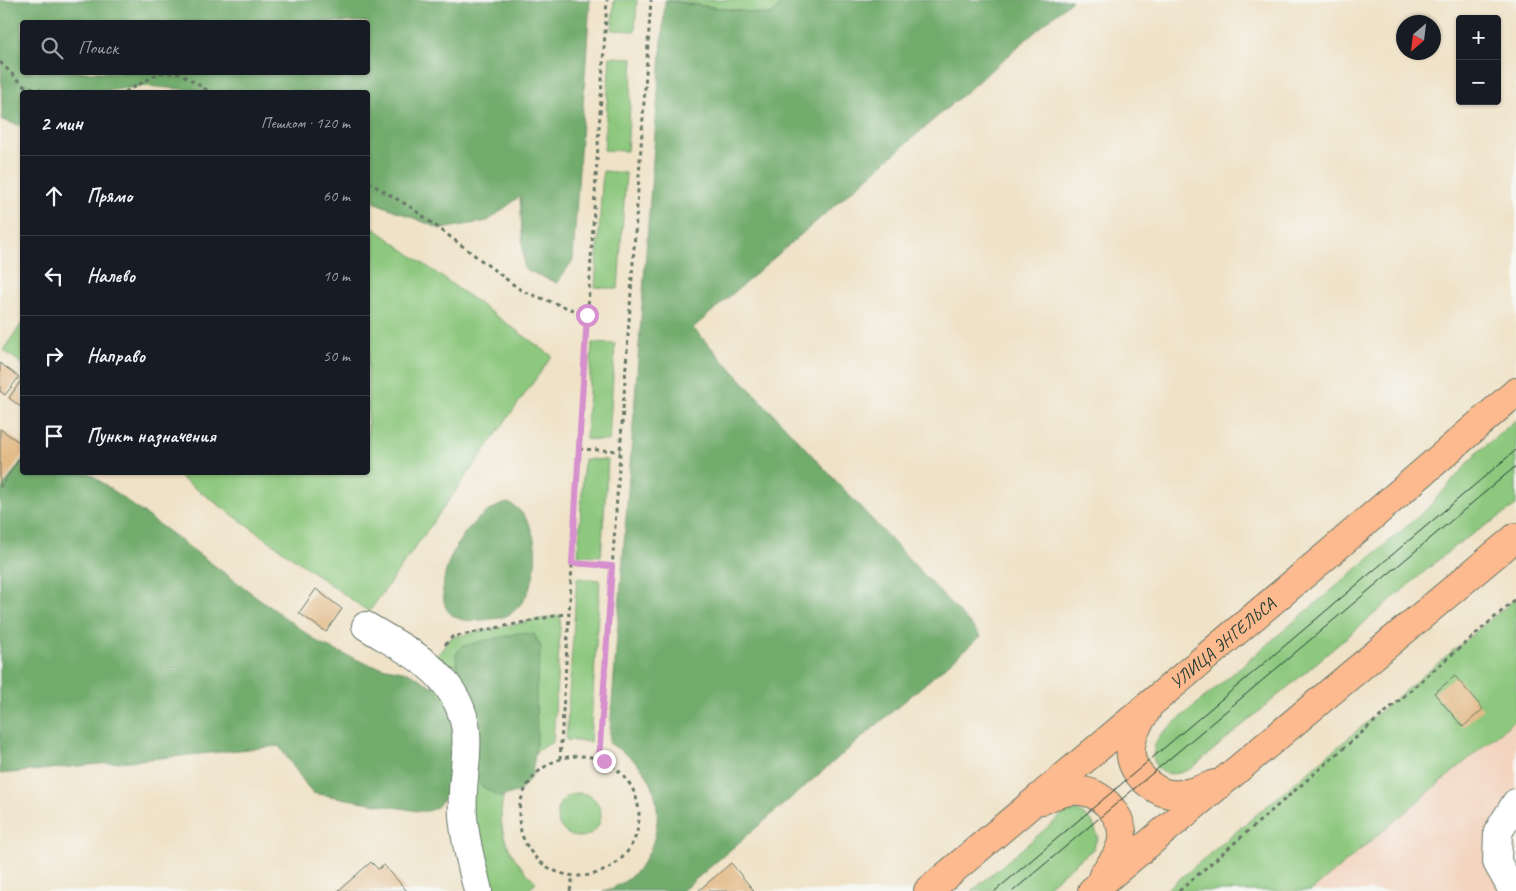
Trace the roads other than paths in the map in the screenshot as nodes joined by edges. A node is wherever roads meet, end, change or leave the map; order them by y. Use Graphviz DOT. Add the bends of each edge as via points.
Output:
graph roads {
  1 [pos="1516,392"];
  2 [pos="1516,537"];
  3 [pos="366,626"];
  4 [pos="1169,688"];
  5 [pos="1245,765"];
  6 [pos="1516,803"];
  7 [pos="1007,824"];
  8 [pos="478,891"];
  9 [pos="928,891"];
  10 [pos="1088,891"];
  11 [pos="1092,891"];
  12 [pos="1513,891"];
  1 -- 4 [label="main road, УЛИЦА ЭНГЕЛЬСА"];
  2 -- 5 [label="main road"];
  3 -- 8 [label="lane" via="429,666 446,683 464,714 468,733 462,816"];
  4 -- 5 [label="main road" via="1145,713 1131,739 1130,758 1140,776 1155,788 1170,794 1191,792 1215,784"];
  4 -- 7 [label="main road, УЛИЦА ЭНГЕЛЬСА"];
  5 -- 11 [label="main road"];
  6 -- 12 [label="lane" via="1498,832 1497,862"];
  7 -- 9 [label="main road, УЛИЦА ЭНГЕЛЬСА"];
  7 -- 10 [label="main road" via="1045,798 1067,790 1086,790 1100,797 1119,820 1123,837 1116,858"];
}
